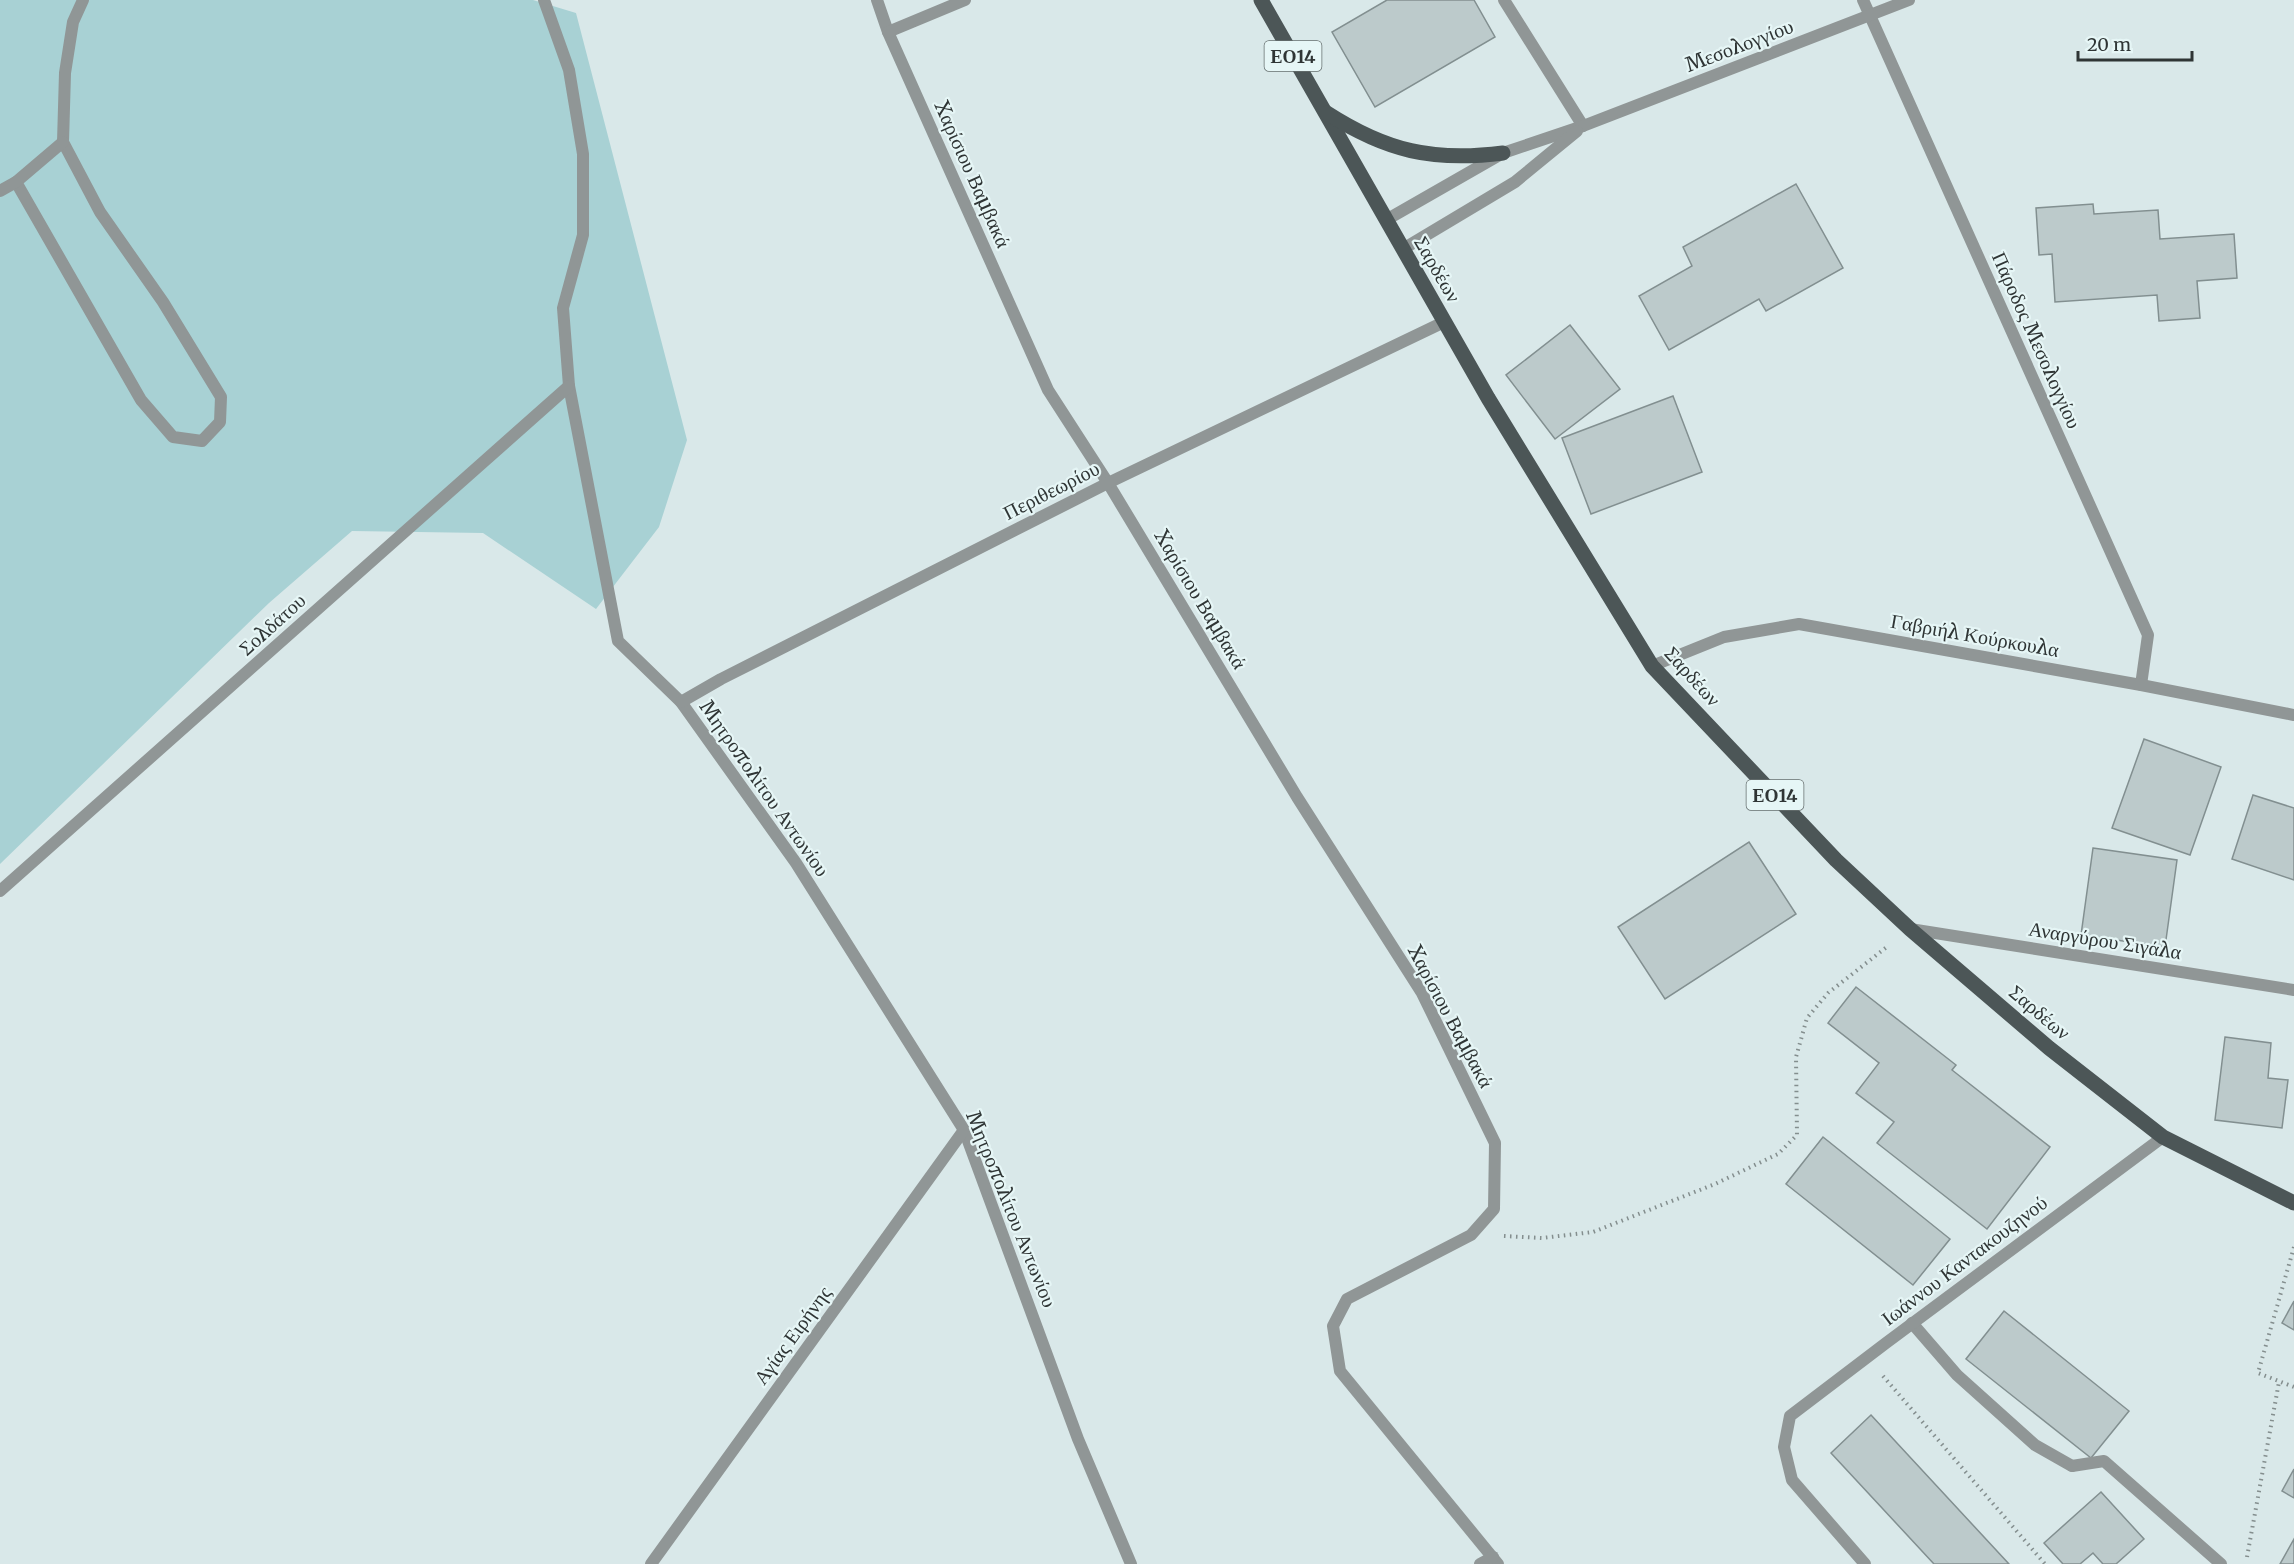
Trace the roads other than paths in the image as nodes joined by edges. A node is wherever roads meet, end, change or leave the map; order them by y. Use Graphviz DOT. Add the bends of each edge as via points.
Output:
graph roads {
  1 [pos="83,0"];
  2 [pos="544,0"];
  3 [pos="877,0"];
  4 [pos="965,0"];
  5 [pos="1261,0"];
  6 [pos="1504,0"];
  7 [pos="1863,0"];
  8 [pos="1909,0"];
  9 [pos="1869,15"];
  10 [pos="888,32"];
  11 [pos="1324,112"];
  12 [pos="1583,126"];
  13 [pos="63,142"];
  14 [pos="1503,153"];
  15 [pos="16,182"];
  16 [pos="0,191"];
  17 [pos="1386,220"];
  18 [pos="1403,249"];
  19 [pos="1444,322"];
  20 [pos="569,386"];
  21 [pos="1107,483"];
  22 [pos="1652,666"];
  23 [pos="2141,685"];
  24 [pos="681,702"];
  25 [pos="2294,715"];
  26 [pos="0,891"];
  27 [pos="1910,929"];
  28 [pos="2294,990"];
  29 [pos="964,1130"];
  30 [pos="2163,1137"];
  31 [pos="2294,1203"];
  32 [pos="1912,1323"];
  33 [pos="1496,1560"];
  34 [pos="651,1564"];
  35 [pos="1131,1564"];
  36 [pos="1480,1564"];
  37 [pos="1865,1564"];
  38 [pos="2221,1564"];
  1 -- 13 [label="street" via="73,22 65,73"];
  2 -- 20 [label="street, Μητροπολίτου Αντωνίου" via="569,70 583,154 583,235 563,308"];
  3 -- 10 [label="street, Χαρίσιου Βαμβακά"];
  4 -- 10 [label="street"];
  5 -- 11 [label="main road, Σαρδέων / ΕΟ14"];
  6 -- 12 [label="street"];
  7 -- 9 [label="street, Πάροδος Μεσολογγίου"];
  8 -- 9 [label="street, Μεσολογγίου"];
  9 -- 12 [label="street, Μεσολογγίου"];
  9 -- 23 [label="street, Πάροδος Μεσολογγίου" via="2148,635"];
  10 -- 21 [label="street, Χαρίσιου Βαμβακά" via="1048,390"];
  11 -- 14 [label="main road" via="1352,129 1413,152 1468,158"];
  11 -- 17 [label="main road, Σαρδέων / ΕΟ14"];
  12 -- 14 [label="street, Μεσολογγίου"];
  12 -- 18 [label="street, Μεσολογγίου" via="1515,182"];
  13 -- 15 [label="street"];
  13 -- 15 [label="street" via="100,212 163,302 221,397 220,422 202,441 173,437 141,400"];
  14 -- 17 [label="street, Μεσολογγίου"];
  15 -- 16 [label="street"];
  17 -- 18 [label="main road, Σαρδέων / ΕΟ14"];
  18 -- 19 [label="main road, Σαρδέων / ΕΟ14"];
  19 -- 21 [label="street, Περιθεωρίου"];
  19 -- 22 [label="main road, Σαρδέων / ΕΟ14"];
  20 -- 24 [label="street, Μητροπολίτου Αντωνίου" via="618,641"];
  20 -- 26 [label="street, Σολδάτου"];
  21 -- 24 [label="street, Περιθεωρίου"];
  21 -- 33 [label="street, Χαρίσιου Βαμβακά" via="1297,797 1422,993 1495,1143 1494,1209 1471,1235 1347,1299 1333,1326 1340,1371"];
  22 -- 23 [label="street, Γαβριήλ Κούρκουλα" via="1724,637 1799,624"];
  22 -- 27 [label="main road, Σαρδέων / ΕΟ14" via="1836,860"];
  23 -- 25 [label="street, Γαβριήλ Κούρκουλα"];
  24 -- 29 [label="street, Μητροπολίτου Αντωνίου" via="796,863"];
  27 -- 28 [label="street, Αναργύρου Σιγάλα"];
  27 -- 30 [label="main road, Σαρδέων / ΕΟ14" via="2049,1048"];
  29 -- 34 [label="street, Αγίας Ειρήνης"];
  29 -- 35 [label="street, Μητροπολίτου Αντωνίου" via="1078,1438"];
  30 -- 31 [label="main road, Σαρδέων / ΕΟ14"];
  30 -- 32 [label="street, Ιωάννου Καντακουζηνού"];
  32 -- 37 [label="street, Ιωάννου Καντακουζηνού" via="1790,1416 1784,1447 1792,1480"];
  32 -- 38 [label="street" via="1957,1375 2035,1445 2072,1466 2104,1461"];
  33 -- 36 [label="street"];
}
